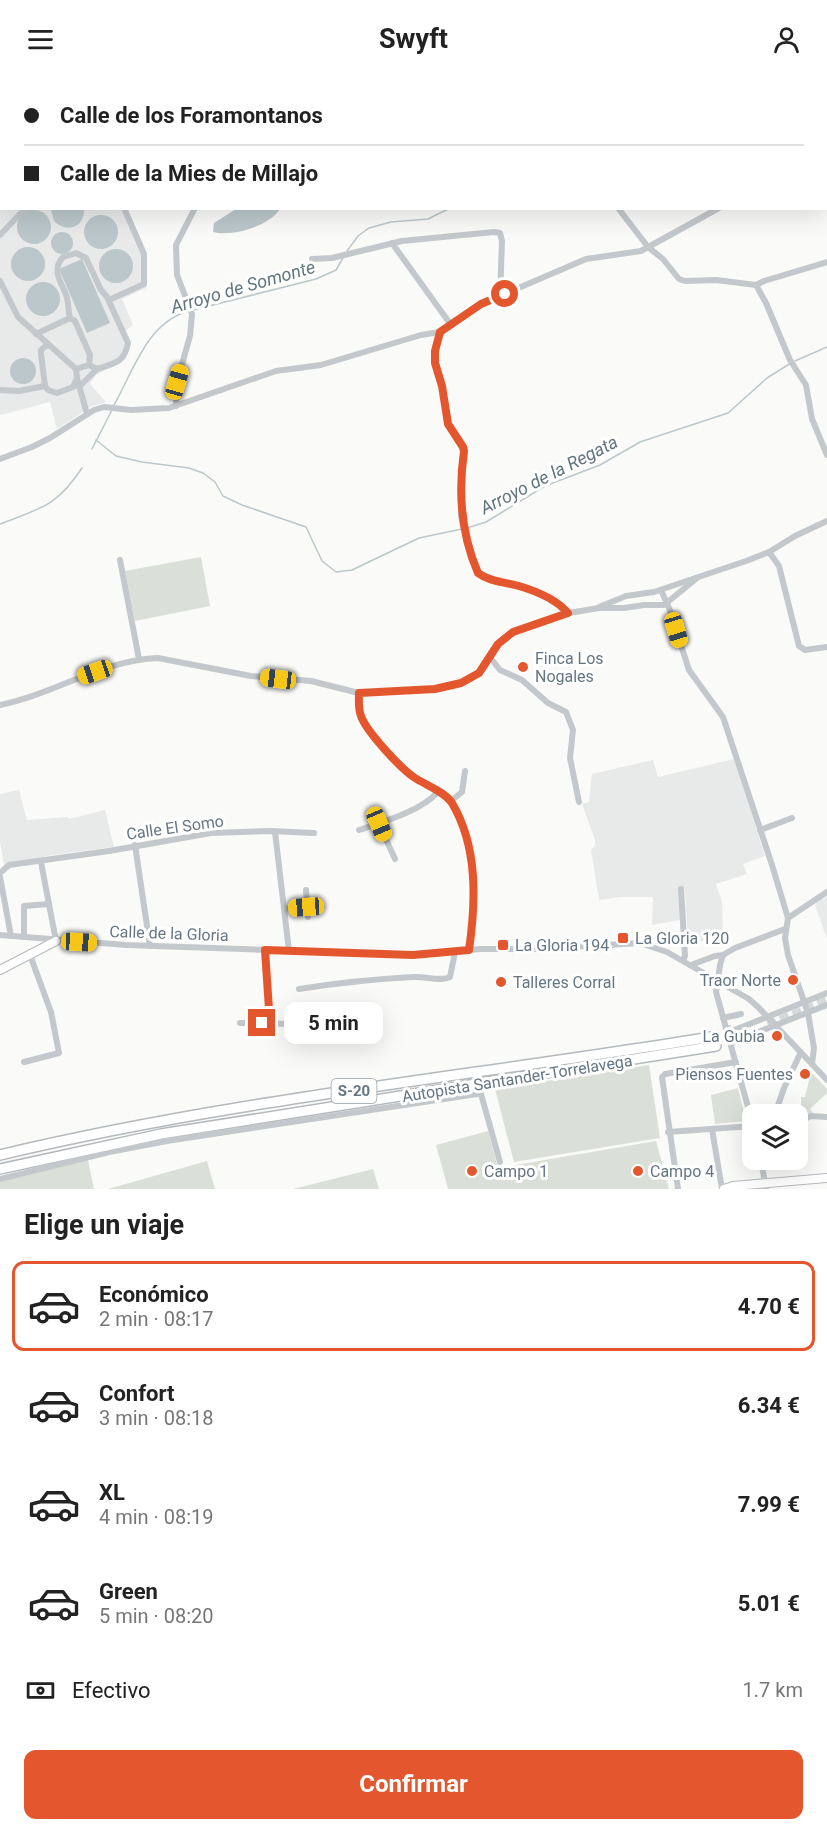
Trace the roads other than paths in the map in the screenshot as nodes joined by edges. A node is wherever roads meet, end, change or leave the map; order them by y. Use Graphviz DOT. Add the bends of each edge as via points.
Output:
graph roads {
  1 [pos="27,210"];
  2 [pos="125,210"];
  3 [pos="194,210"];
  4 [pos="620,210"];
  5 [pos="715,210"];
  6 [pos="0,235"];
  7 [pos="392,243"];
  8 [pos="648,247"];
  9 [pos="312,259"];
  10 [pos="827,262"];
  11 [pos="0,281"];
  12 [pos="756,285"];
  13 [pos="500,296"];
  14 [pos="109,300"];
  15 [pos="70,318"];
  16 [pos="451,325"];
  17 [pos="440,332"];
  18 [pos="36,334"];
  19 [pos="48,344"];
  20 [pos="89,365"];
  21 [pos="76,369"];
  22 [pos="97,369"];
  23 [pos="77,378"];
  24 [pos="45,386"];
  25 [pos="79,387"];
  26 [pos="0,390"];
  27 [pos="176,406"];
  28 [pos="87,414"];
  29 [pos="827,454"];
  30 [pos="0,459"];
  31 [pos="827,521"];
  32 [pos="769,552"];
  33 [pos="120,560"];
  34 [pos="697,578"];
  35 [pos="661,590"];
  36 [pos="667,603"];
  37 [pos="599,608"];
  38 [pos="568,613"];
  39 [pos="827,647"];
  40 [pos="489,656"];
  41 [pos="139,659"];
  42 [pos="359,693"];
  43 [pos="0,705"];
  44 [pos="465,771"];
  45 [pos="438,792"];
  46 [pos="451,801"];
  47 [pos="579,802"];
  48 [pos="792,818"];
  49 [pos="379,824"];
  50 [pos="359,830"];
  51 [pos="760,830"];
  52 [pos="275,832"];
  53 [pos="314,833"];
  54 [pos="135,845"];
  55 [pos="395,860"];
  56 [pos="41,862"];
  57 [pos="0,875"];
  58 [pos="681,889"];
  59 [pos="306,890"];
  60 [pos="827,892"];
  61 [pos="49,904"];
  62 [pos="306,907"];
  63 [pos="285,909"];
  64 [pos="308,917"];
  65 [pos="788,918"];
  66 [pos="785,929"];
  67 [pos="0,935"];
  68 [pos="11,936"];
  69 [pos="24,938"];
  70 [pos="47,940"];
  71 [pos="56,941"];
  72 [pos="150,946"];
  73 [pos="41,948"];
  74 [pos="265,950"];
  75 [pos="469,950"];
  76 [pos="289,951"];
  77 [pos="454,952"];
  78 [pos="30,955"];
  79 [pos="723,955"];
  80 [pos="683,960"];
  81 [pos="691,965"];
  82 [pos="0,970"];
  83 [pos="718,982"];
  84 [pos="299,989"];
  85 [pos="827,993"];
  86 [pos="805,1002"];
  87 [pos="827,1005"];
  88 [pos="808,1013"];
  89 [pos="741,1014"];
  90 [pos="723,1018"];
  91 [pos="768,1018"];
  92 [pos="240,1023"];
  93 [pos="270,1024"];
  94 [pos="297,1024"];
  95 [pos="776,1026"];
  96 [pos="727,1033"];
  97 [pos="730,1043"];
  98 [pos="801,1052"];
  99 [pos="24,1062"];
  100 [pos="735,1062"];
  101 [pos="812,1064"];
  102 [pos="827,1080"];
  103 [pos="747,1104"];
  104 [pos="778,1104"];
  105 [pos="808,1117"];
  106 [pos="827,1117"];
  107 [pos="742,1127"];
  108 [pos="712,1129"];
  109 [pos="668,1132"];
  110 [pos="0,1155"];
  111 [pos="500,1162"];
  112 [pos="0,1169"];
  113 [pos="763,1170"];
  114 [pos="827,1178"];
  115 [pos="0,1179"];
  116 [pos="766,1186"];
  117 [pos="678,1189"];
  118 [pos="723,1189"];
  1 -- 6 [label="street"];
  2 -- 14 [label="street" via="144,254 144,284"];
  3 -- 27 [label="street" via="176,245 181,287 192,314 177,382"];
  4 -- 8 [label="street"];
  5 -- 8 [label="street"];
  7 -- 9 [label="street"];
  7 -- 13 [label="street" via="500,233"];
  7 -- 16 [label="street"];
  8 -- 12 [label="street" via="674,275 685,281"];
  8 -- 13 [label="street" via="586,259"];
  10 -- 12 [label="street"];
  11 -- 18 [label="street" via="18,317"];
  12 -- 29 [label="street" via="790,360 806,385 812,419"];
  13 -- 16 [label="street"];
  14 -- 15 [label="street" via="89,261 81,254 69,254 59,262 57,273 68,299"];
  14 -- 22 [label="street" via="128,343 124,358"];
  15 -- 18 [label="street"];
  15 -- 20 [label="street" via="90,355"];
  16 -- 17 [label="street"];
  17 -- 27 [label="street" via="321,365 276,371"];
  17 -- 38 [label="street" via="435,363 448,424 464,451 461,517 476,568 482,576 548,597"];
  18 -- 19 [label="street"];
  19 -- 21 [label="street"];
  19 -- 24 [label="street" via="41,350"];
  20 -- 21 [label="street"];
  20 -- 22 [label="street"];
  21 -- 23 [label="street"];
  22 -- 25 [label="street"];
  23 -- 24 [label="street" via="73,387 63,392 52,392"];
  23 -- 25 [label="street"];
  24 -- 26 [label="street"];
  25 -- 28 [label="street"];
  27 -- 28 [label="street" via="154,410 107,407"];
  28 -- 30 [label="street" via="50,438"];
  31 -- 32 [label="street"];
  32 -- 34 [label="street"];
  32 -- 39 [label="street" via="779,566 799,646 813,650"];
  33 -- 41 [label="street"];
  34 -- 35 [label="street"];
  34 -- 36 [label="street"];
  35 -- 36 [label="street"];
  35 -- 37 [label="street" via="626,596"];
  36 -- 37 [label="street"];
  36 -- 51 [label="street" via="689,670 723,717"];
  37 -- 38 [label="street"];
  38 -- 40 [label="street" via="513,632"];
  40 -- 42 [label="street" via="479,673 461,683 435,689"];
  40 -- 47 [label="street" via="500,670 522,680 548,703 566,712 573,730 570,758"];
  41 -- 42 [label="street" via="158,658 251,676 311,681"];
  41 -- 43 [label="street"];
  42 -- 45 [label="street" via="360,713 368,728 405,770"];
  44 -- 46 [label="street" via="462,792"];
  45 -- 46 [label="street"];
  45 -- 49 [label="street" via="421,805"];
  46 -- 75 [label="street" via="470,845 473,913"];
  48 -- 51 [label="street"];
  49 -- 50 [label="street"];
  49 -- 55 [label="street"];
  51 -- 65 [label="street"];
  52 -- 53 [label="street, Calle El Somo"];
  52 -- 54 [label="street, Calle El Somo" via="211,833"];
  52 -- 63 [label="street"];
  54 -- 56 [label="street, Calle El Somo"];
  54 -- 72 [label="street"];
  56 -- 57 [label="street, Calle El Somo" via="9,865"];
  56 -- 61 [label="street"];
  57 -- 68 [label="street"];
  58 -- 80 [label="street"];
  59 -- 62 [label="street"];
  60 -- 65 [label="street"];
  61 -- 69 [label="street" via="24,906"];
  61 -- 71 [label="street"];
  62 -- 63 [label="street"];
  62 -- 64 [label="street"];
  63 -- 76 [label="street"];
  65 -- 66 [label="street"];
  66 -- 79 [label="street"];
  66 -- 86 [label="street" via="788,955"];
  67 -- 68 [label="street"];
  68 -- 69 [label="street"];
  69 -- 70 [label="street"];
  70 -- 71 [label="street, Calle de la Gloria"];
  70 -- 73 [label="main road"];
  71 -- 72 [label="street, Calle de la Gloria"];
  71 -- 73 [label="main road"];
  72 -- 74 [label="street, Calle de la Gloria"];
  73 -- 78 [label="main road"];
  74 -- 76 [label="street, Calle de la Gloria"];
  74 -- 93 [label="street"];
  75 -- 77 [label="street, Calle de la Gloria"];
  75 -- 80 [label="street, Calle de la Gloria" via="640,943 661,948"];
  76 -- 77 [label="street, Calle de la Gloria" via="413,955"];
  77 -- 84 [label="street" via="447,979 386,978"];
  78 -- 82 [label="main road"];
  78 -- 99 [label="street" via="51,1012 59,1053"];
  79 -- 81 [label="street"];
  79 -- 83 [label="street"];
  80 -- 81 [label="street, Calle de la Gloria"];
  81 -- 83 [label="street, Calle de la Gloria"];
  83 -- 90 [label="street" via="716,992"];
  83 -- 91 [label="street, Calle de la Gloria" via="749,999"];
  85 -- 86 [label="street"];
  86 -- 88 [label="street"];
  86 -- 91 [label="street"];
  87 -- 88 [label="street"];
  88 -- 95 [label="street"];
  88 -- 101 [label="street" via="814,1048"];
  89 -- 90 [label="street"];
  90 -- 96 [label="street"];
  91 -- 95 [label="street, Calle de la Gloria"];
  91 -- 96 [label="street"];
  92 -- 93 [label="street"];
  93 -- 94 [label="street"];
  95 -- 97 [label="street"];
  95 -- 98 [label="street, Calle de la Gloria"];
  96 -- 97 [label="street"];
  97 -- 100 [label="street"];
  98 -- 101 [label="street, Calle de la Gloria"];
  98 -- 104 [label="street"];
  100 -- 103 [label="street"];
  100 -- 109 [label="street" via="662,1077"];
  101 -- 102 [label="street, Calle de la Gloria"];
  105 -- 106 [label="street"];
  107 -- 108 [label="street"];
  108 -- 109 [label="street"];
  108 -- 118 [label="street"];
  109 -- 117 [label="street"];
  110 -- 112 [label="highway, Autopista Santander-Torrelavega / S-20" via="96,1132 201,1114 713,1042 161,1134"];
  111 -- 115 [label="street" via="481,1095 477,1094 167,1141"];
  113 -- 116 [label="street"];
  114 -- 116 [label="main road"];
  116 -- 118 [label="main road"];
}
